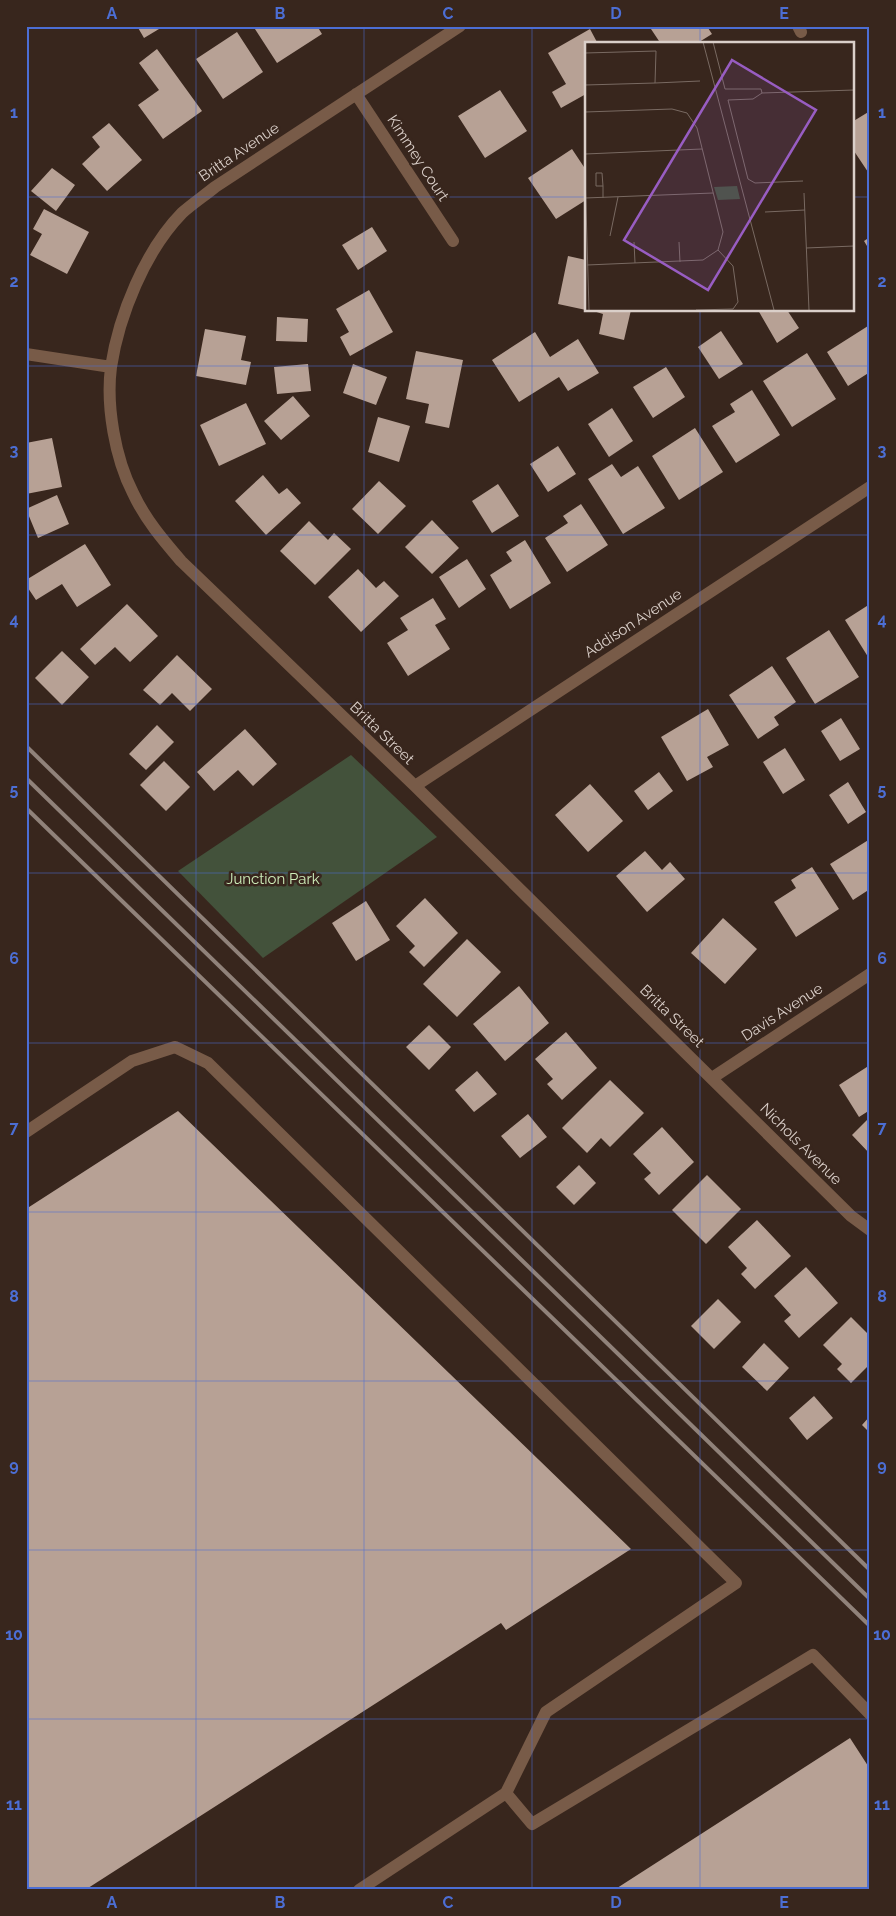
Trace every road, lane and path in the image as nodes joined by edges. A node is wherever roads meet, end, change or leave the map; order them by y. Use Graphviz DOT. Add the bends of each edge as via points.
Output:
graph roads {
  1 [pos="460,26"];
  2 [pos="356,94"];
  3 [pos="453,241"];
  4 [pos="26,354"];
  5 [pos="111,367"];
  6 [pos="870,487"];
  7 [pos="414,786"];
  8 [pos="870,974"];
  9 [pos="712,1078"];
  10 [pos="26,1132"];
  11 [pos="870,1230"];
  12 [pos="870,1714"];
  13 [pos="506,1793"];
  14 [pos="359,1890"];
  1 -- 2 [label="street, Britta Avenue"];
  2 -- 3 [label="street, Kimmey Court"];
  2 -- 5 [label="street, Britta Avenue" via="215,187 182,213 156,246 136,284 121,324"];
  4 -- 5 [label="street"];
  5 -- 7 [label="street, Britta Street" via="110,410 120,456 132,493 152,527 181,561"];
  6 -- 7 [label="street, Addison Avenue"];
  7 -- 9 [label="street, Britta Street"];
  8 -- 9 [label="street, Davis Avenue"];
  9 -- 11 [label="street, Nichols Avenue" via="851,1216"];
  10 -- 13 [label="street" via="132,1061 175,1047 208,1063 736,1583 546,1712"];
  12 -- 13 [label="street" via="813,1655 532,1824"];
  13 -- 14 [label="street"];
}
